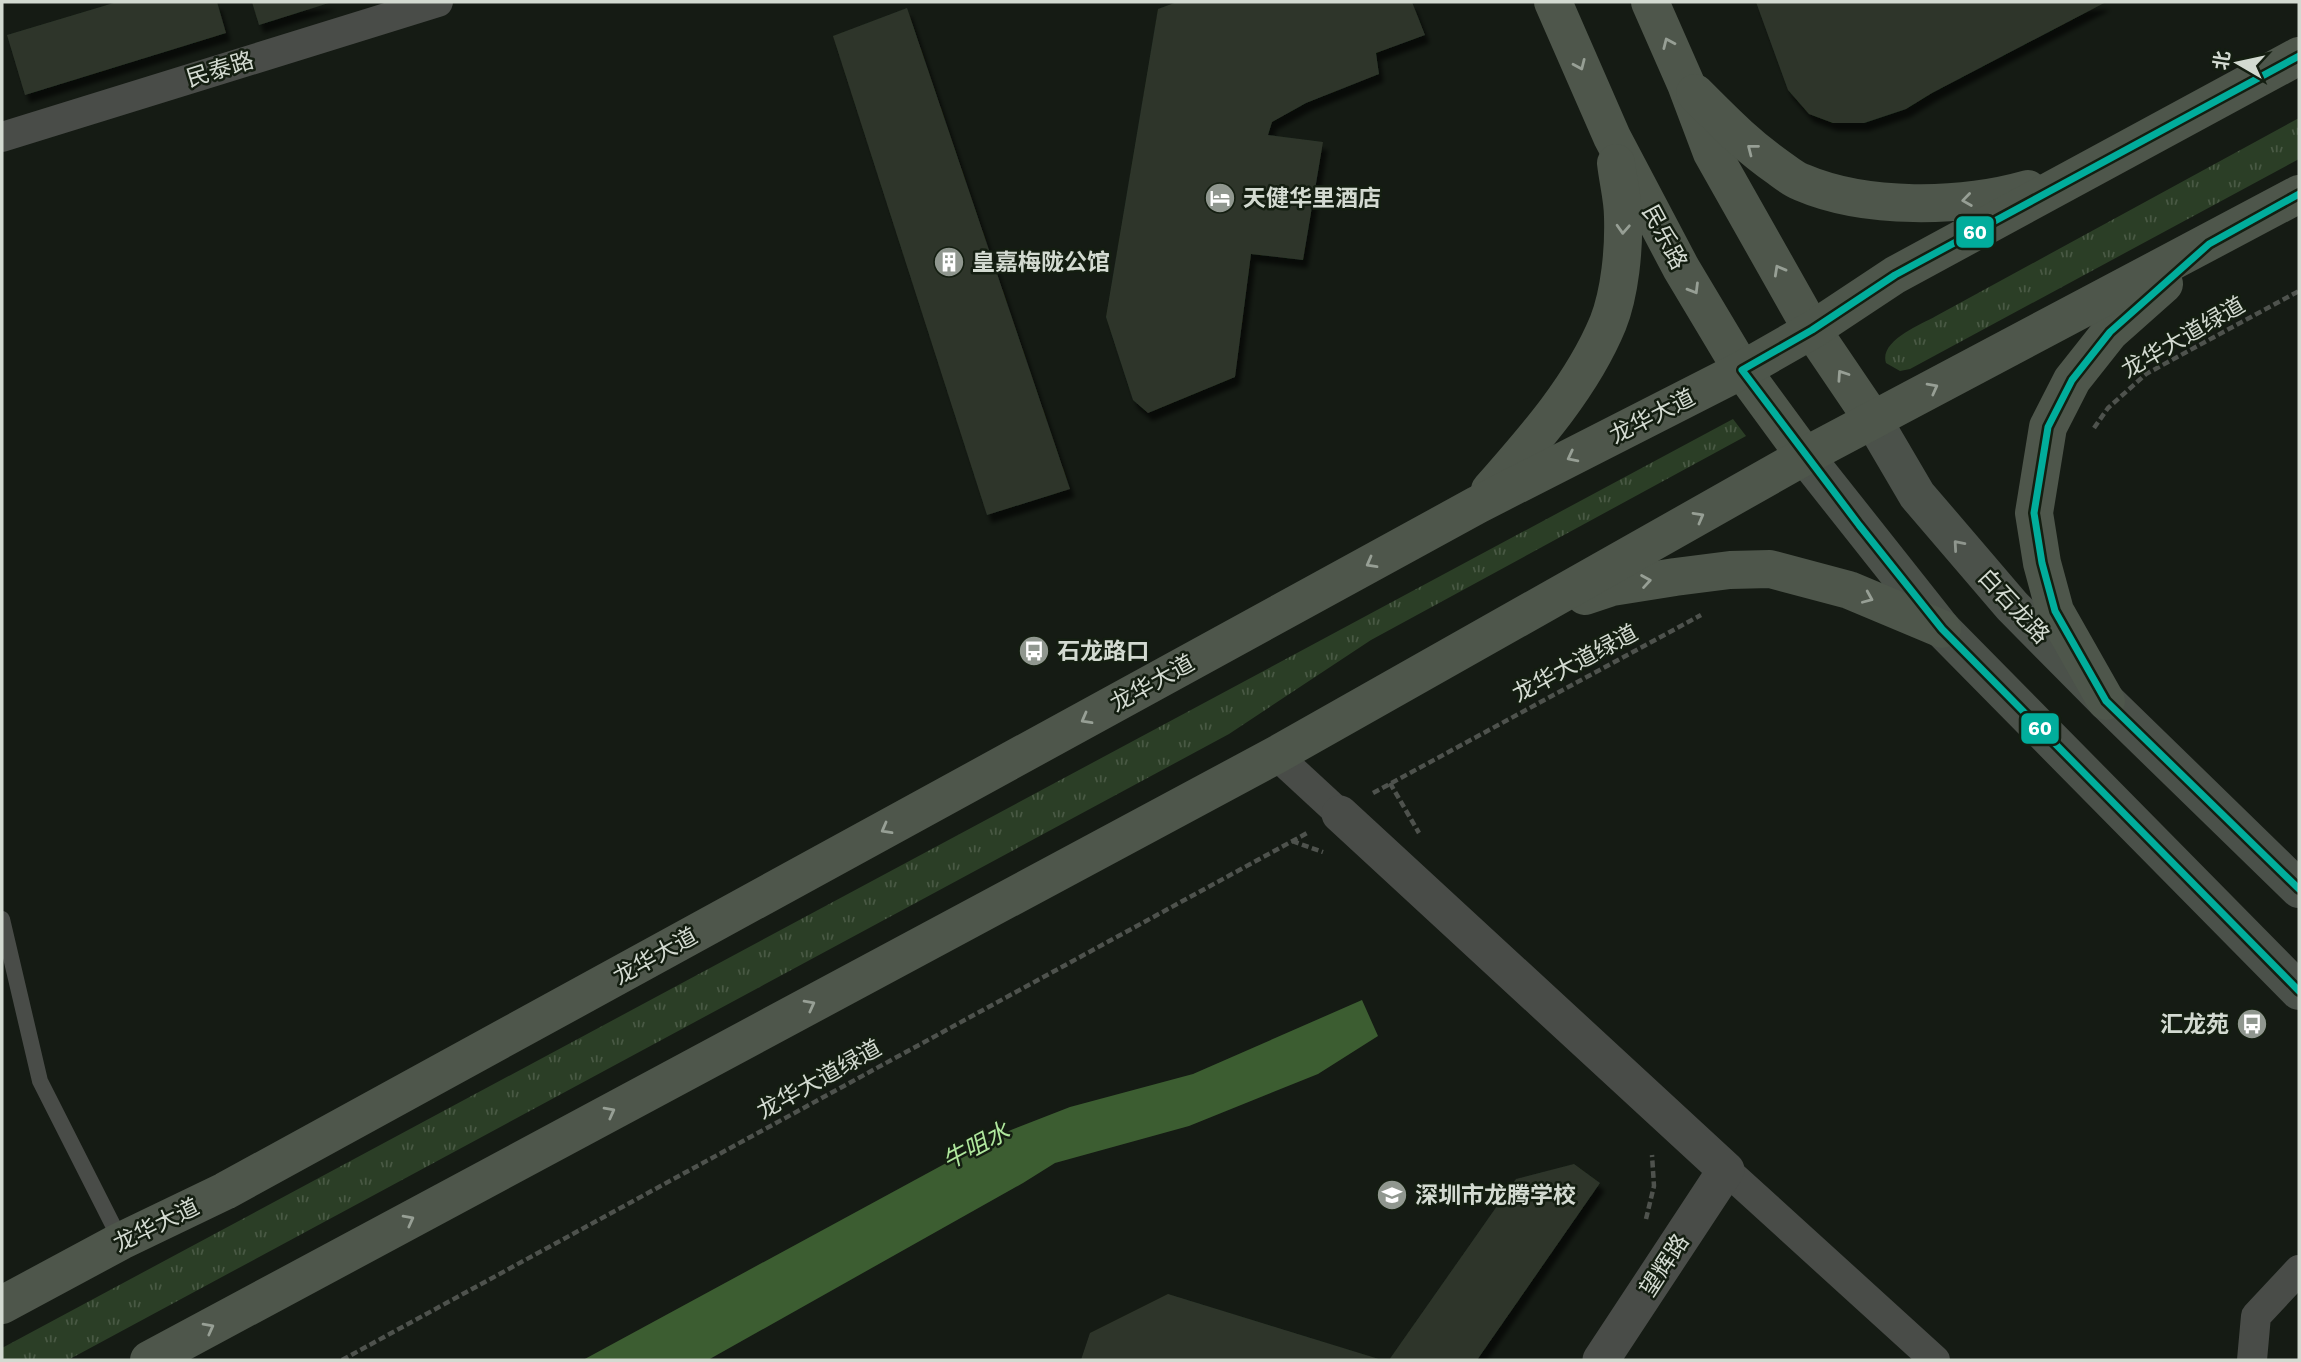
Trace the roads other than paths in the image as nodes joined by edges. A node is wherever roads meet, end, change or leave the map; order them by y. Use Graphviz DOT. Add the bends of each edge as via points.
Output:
graph roads {
  1 [pos="438,2"];
  2 [pos="1553,2"];
  3 [pos="1650,2"];
  4 [pos="2299,56"];
  5 [pos="1686,84"];
  6 [pos="2,137"];
  7 [pos="1612,137"];
  8 [pos="2081,174"];
  9 [pos="2299,194"];
  10 [pos="2209,244"];
  11 [pos="1812,330"];
  12 [pos="1742,370"];
  13 [pos="1873,420"];
  14 [pos="1805,456"];
  15 [pos="1478,505"];
  16 [pos="1510,621"];
  17 [pos="1942,629"];
  18 [pos="2106,701"];
  19 [pos="1276,755"];
  20 [pos="1327,822"];
  21 [pos="2299,889"];
  22 [pos="2,919"];
  23 [pos="2299,991"];
  24 [pos="1726,1170"];
  25 [pos="121,1241"];
  26 [pos="2299,1270"];
  27 [pos="2,1306"];
  28 [pos="149,1360"];
  29 [pos="1601,1360"];
  30 [pos="1935,1360"];
  31 [pos="2252,1360"];
  1 -- 6 [label="street, 民泰路"];
  2 -- 7 [label="main road, 民乐路, one-way"];
  5 -- 3 [label="main road, one-way"];
  4 -- 8 [label="main road, 龙华大道"];
  8 -- 5 [label="main road, one-way" via="2014,193 1956,202 1846,196 1799,182 1749,148"];
  11 -- 5 [label="main road, one-way" via="1712,153"];
  7 -- 12 [label="main road, 民乐路, one-way" via="1681,268"];
  7 -- 15 [label="main road, one-way" via="1623,216 1621,266 1608,321 1564,398"];
  8 -- 11 [label="main road, 龙华大道" via="1895,275"];
  9 -- 10 [label="main road"];
  13 -- 10 [label="main road, one-way"];
  10 -- 18 [label="main road" via="2110,331 2071,380 2048,427 2034,513 2042,563 2055,611"];
  11 -- 12 [label="main road, 龙华大道"];
  13 -- 11 [label="main road, one-way"];
  12 -- 14 [label="main road, 民乐路"];
  12 -- 15 [label="main road, 龙华大道, one-way"];
  13 -- 14 [label="main road"];
  18 -- 13 [label="main road, 白石龙路, one-way" via="1936,520"];
  16 -- 14 [label="main road, one-way"];
  14 -- 17 [label="main road"];
  15 -- 25 [label="main road, 龙华大道, one-way" via="225,1191"];
  16 -- 17 [label="main road, one-way" via="1612,587 1730,570 1770,569 1849,590"];
  16 -- 19 [label="main road"];
  17 -- 23 [label="main road"];
  18 -- 21 [label="main road, 白石龙路"];
  19 -- 20 [label="street"];
  28 -- 19 [label="main road, one-way"];
  20 -- 24 [label="street"];
  22 -- 25 [label="lane" via="40,1081"];
  24 -- 29 [label="street, 望辉路"];
  24 -- 30 [label="street"];
  25 -- 27 [label="main road, 龙华大道"];
  26 -- 31 [label="street" via="2256,1316"];
}
